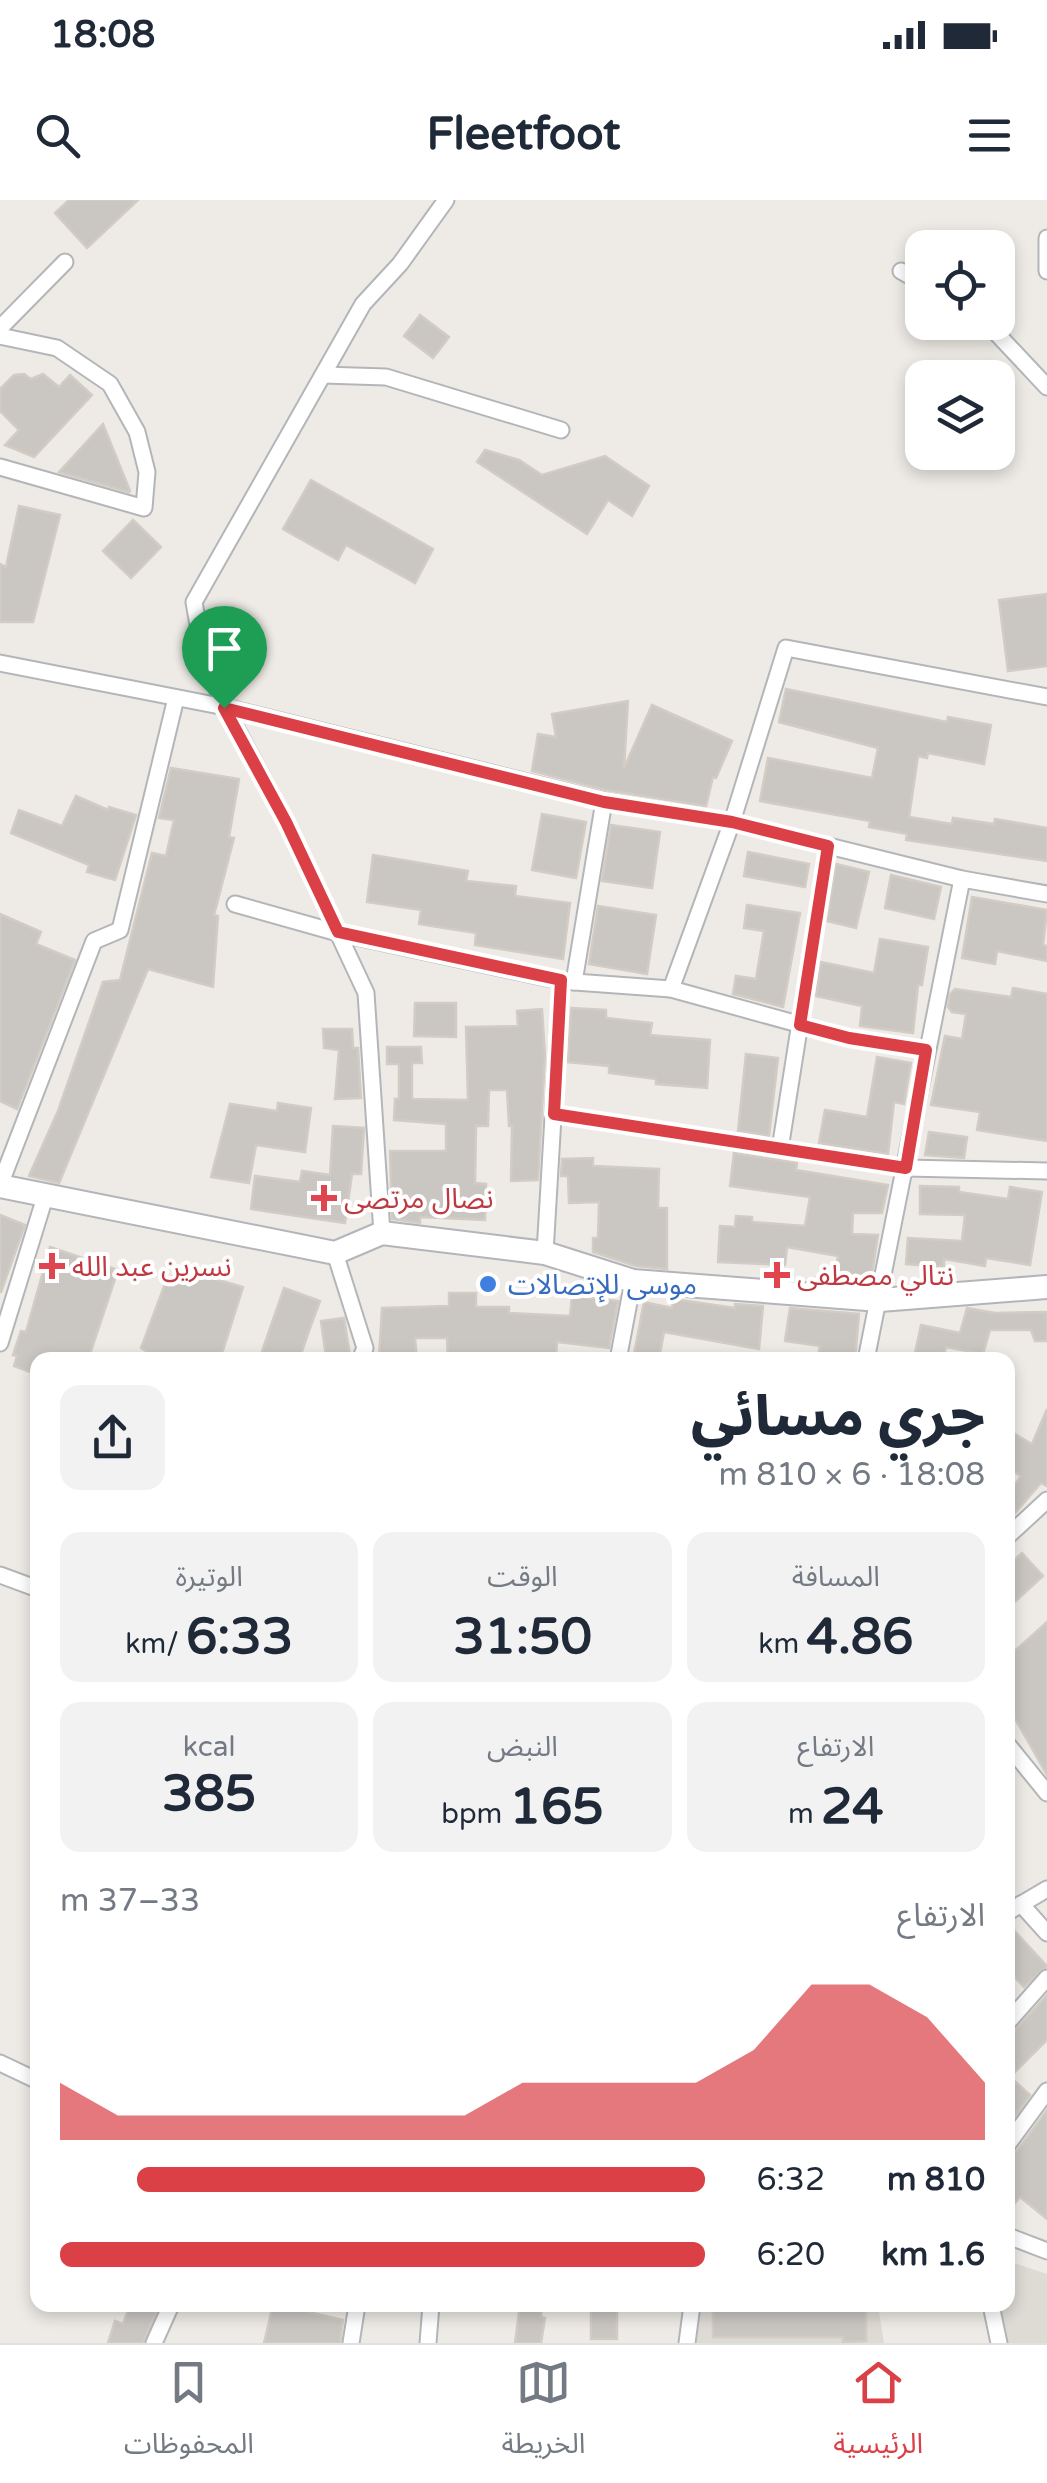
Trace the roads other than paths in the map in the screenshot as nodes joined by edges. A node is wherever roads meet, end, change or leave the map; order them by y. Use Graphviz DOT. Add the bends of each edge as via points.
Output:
graph roads {
  1 [pos="446,200"];
  2 [pos="1047,238"];
  3 [pos="66,262"];
  4 [pos="902,272"];
  5 [pos="1047,272"];
  6 [pos="905,274"];
  7 [pos="0,332"];
  8 [pos="1003,340"];
  9 [pos="323,375"];
  10 [pos="1047,387"];
  11 [pos="561,430"];
  12 [pos="0,468"];
  13 [pos="0,663"];
  14 [pos="1047,697"];
  15 [pos="176,698"];
  16 [pos="224,708"];
  17 [pos="604,802"];
  18 [pos="732,822"];
  19 [pos="828,846"];
  20 [pos="962,879"];
  21 [pos="1047,894"];
  22 [pos="235,904"];
  23 [pos="338,932"];
  24 [pos="567,981"];
  25 [pos="671,990"];
  26 [pos="800,1025"];
  27 [pos="926,1050"];
  28 [pos="554,1114"];
  29 [pos="780,1148"];
  30 [pos="906,1168"];
  31 [pos="1047,1171"];
  32 [pos="0,1186"];
  33 [pos="45,1197"];
  34 [pos="382,1233"];
  35 [pos="334,1253"];
  36 [pos="544,1253"];
  37 [pos="633,1281"];
  38 [pos="1047,1287"];
  39 [pos="880,1300"];
  40 [pos="0,1343"];
  41 [pos="364,1352"];
  42 [pos="620,1352"];
  43 [pos="868,1352"];
  44 [pos="1047,1500"];
  45 [pos="1015,1530"];
  46 [pos="0,1575"];
  47 [pos="30,1586"];
  48 [pos="1015,1754"];
  49 [pos="1047,1793"];
  50 [pos="1047,1889"];
  51 [pos="1015,1907"];
  52 [pos="1015,1909"];
  53 [pos="1047,1933"];
  54 [pos="1047,1978"];
  55 [pos="1015,2014"];
  56 [pos="0,2064"];
  57 [pos="30,2077"];
  58 [pos="1047,2091"];
  59 [pos="1015,2134"];
  60 [pos="1015,2239"];
  61 [pos="1047,2251"];
  62 [pos="168,2312"];
  63 [pos="356,2312"];
  64 [pos="431,2312"];
  65 [pos="691,2312"];
  66 [pos="992,2312"];
  67 [pos="154,2343"];
  68 [pos="351,2343"];
  69 [pos="428,2343"];
  70 [pos="687,2343"];
  71 [pos="999,2343"];
  1 -- 9 [label="street" via="363,304"];
  2 -- 5 [label="street"];
  3 -- 7 [label="street"];
  4 -- 6 [label="street"];
  7 -- 12 [label="street" via="57,348 110,384 138,432 147,472 144,508"];
  8 -- 10 [label="street"];
  9 -- 11 [label="street" via="386,377"];
  9 -- 16 [label="street" via="194,602 204,659"];
  13 -- 15 [label="street"];
  14 -- 18 [label="street" via="786,648"];
  15 -- 16 [label="street"];
  15 -- 32 [label="street" via="120,930 94,941"];
  16 -- 17 [label="street"];
  16 -- 23 [label="street"];
  17 -- 18 [label="street"];
  17 -- 24 [label="street"];
  18 -- 19 [label="street"];
  18 -- 25 [label="street"];
  19 -- 20 [label="street"];
  19 -- 26 [label="street"];
  20 -- 21 [label="street"];
  20 -- 27 [label="street"];
  22 -- 23 [label="street"];
  23 -- 24 [label="street"];
  23 -- 34 [label="street" via="366,993"];
  24 -- 25 [label="street"];
  24 -- 28 [label="street"];
  25 -- 26 [label="street"];
  26 -- 27 [label="street"];
  26 -- 29 [label="street"];
  27 -- 30 [label="street"];
  28 -- 29 [label="street"];
  28 -- 36 [label="street"];
  29 -- 30 [label="street"];
  30 -- 31 [label="street"];
  30 -- 39 [label="street"];
  32 -- 33 [label="street"];
  33 -- 35 [label="street"];
  33 -- 40 [label="street"];
  34 -- 35 [label="street"];
  34 -- 36 [label="street"];
  35 -- 41 [label="street"];
  36 -- 37 [label="street"];
  37 -- 39 [label="street"];
  37 -- 42 [label="street"];
  38 -- 39 [label="street"];
  39 -- 43 [label="street"];
  44 -- 45 [label="street"];
  46 -- 47 [label="street"];
  48 -- 49 [label="street"];
  50 -- 51 [label="street"];
  52 -- 53 [label="street"];
  54 -- 55 [label="street"];
  56 -- 57 [label="street"];
  58 -- 59 [label="street"];
  60 -- 61 [label="street"];
  62 -- 67 [label="street"];
  63 -- 68 [label="street"];
  64 -- 69 [label="street"];
  65 -- 70 [label="street"];
  66 -- 71 [label="street"];
}
